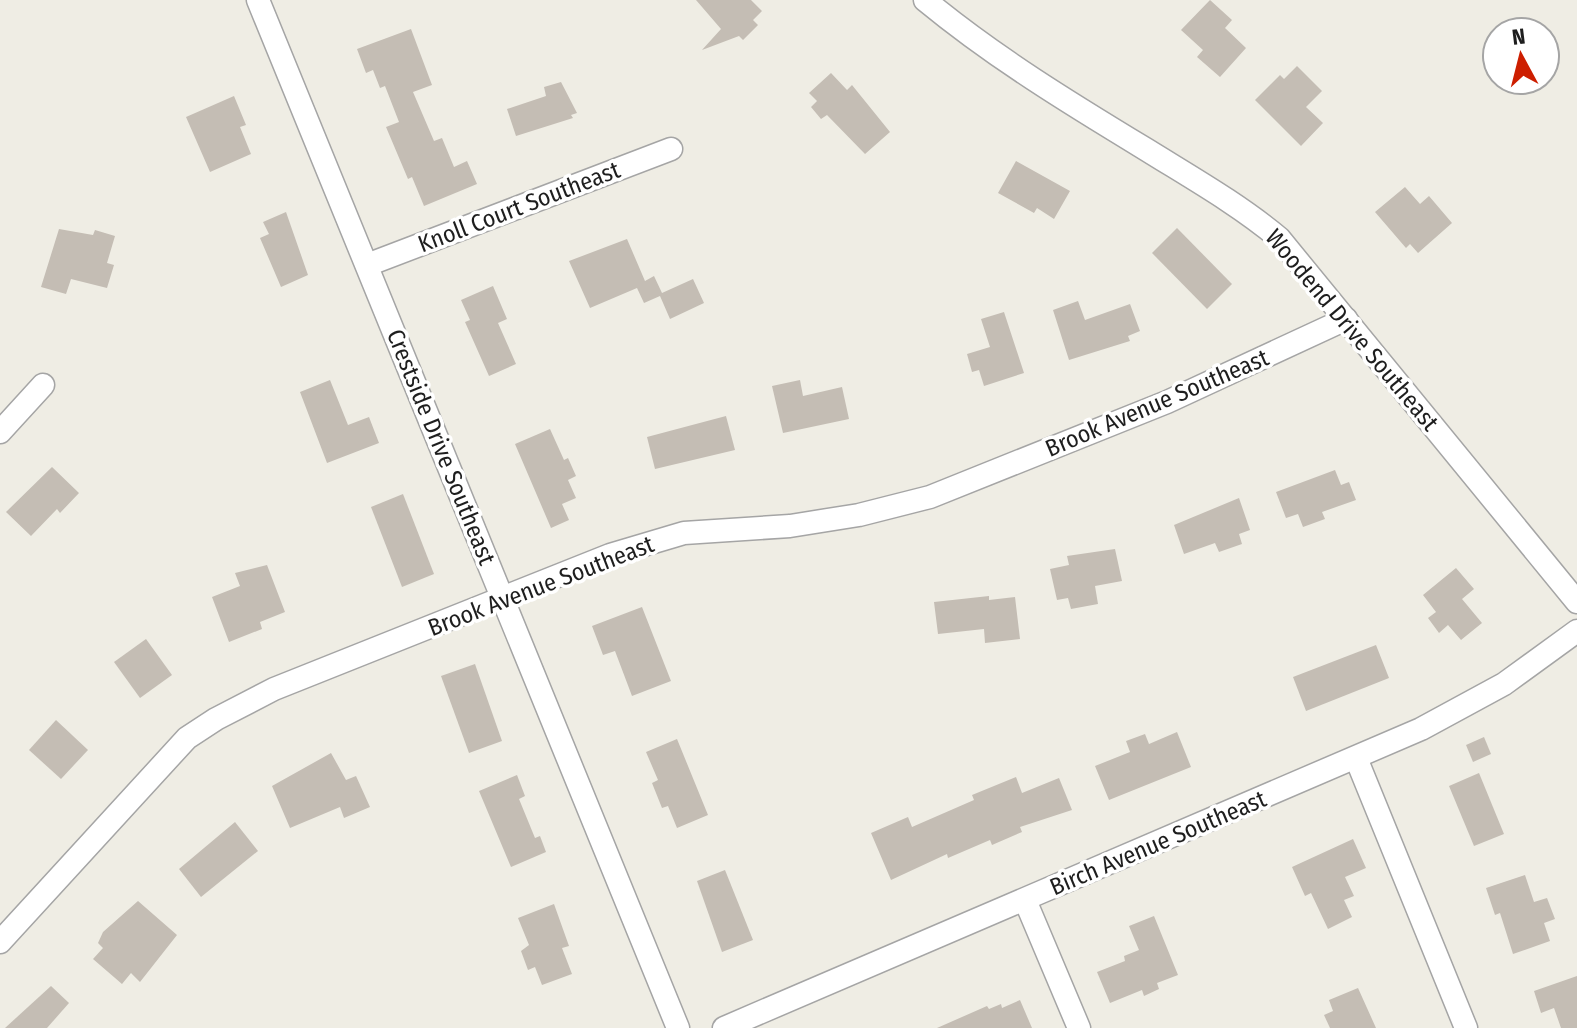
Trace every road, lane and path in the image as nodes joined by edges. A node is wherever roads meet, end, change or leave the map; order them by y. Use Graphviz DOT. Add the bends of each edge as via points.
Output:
graph roads {
  1 [pos="258,0"];
  2 [pos="925,0"];
  3 [pos="671,149"];
  4 [pos="367,265"];
  5 [pos="1346,319"];
  6 [pos="43,385"];
  7 [pos="0,432"];
  8 [pos="503,598"];
  9 [pos="1577,602"];
  10 [pos="1577,631"];
  11 [pos="1356,758"];
  12 [pos="1025,900"];
  13 [pos="0,942"];
  14 [pos="678,1028"];
  15 [pos="724,1028"];
  16 [pos="1079,1028"];
  17 [pos="1466,1028"];
  1 -- 4 [label="street, Crestside Drive Southeast"];
  2 -- 5 [label="street, Woodend Drive Southeast" via="1073,105 1248,212 1279,238"];
  3 -- 4 [label="street, Knoll Court Southeast"];
  4 -- 8 [label="street, Crestside Drive Southeast"];
  5 -- 8 [label="street, Brook Avenue Southeast" via="1167,402 930,497 790,526 684,533 610,555"];
  5 -- 9 [label="street, Woodend Drive Southeast"];
  6 -- 7 [label="street"];
  8 -- 13 [label="street, Brook Avenue Southeast" via="274,689 187,738"];
  8 -- 14 [label="street, Crestside Drive Southeast"];
  10 -- 11 [label="street, Birch Avenue Southeast" via="1504,684"];
  11 -- 12 [label="street, Birch Avenue Southeast"];
  11 -- 17 [label="street"];
  12 -- 15 [label="street, Birch Avenue Southeast"];
  12 -- 16 [label="street"];
}
